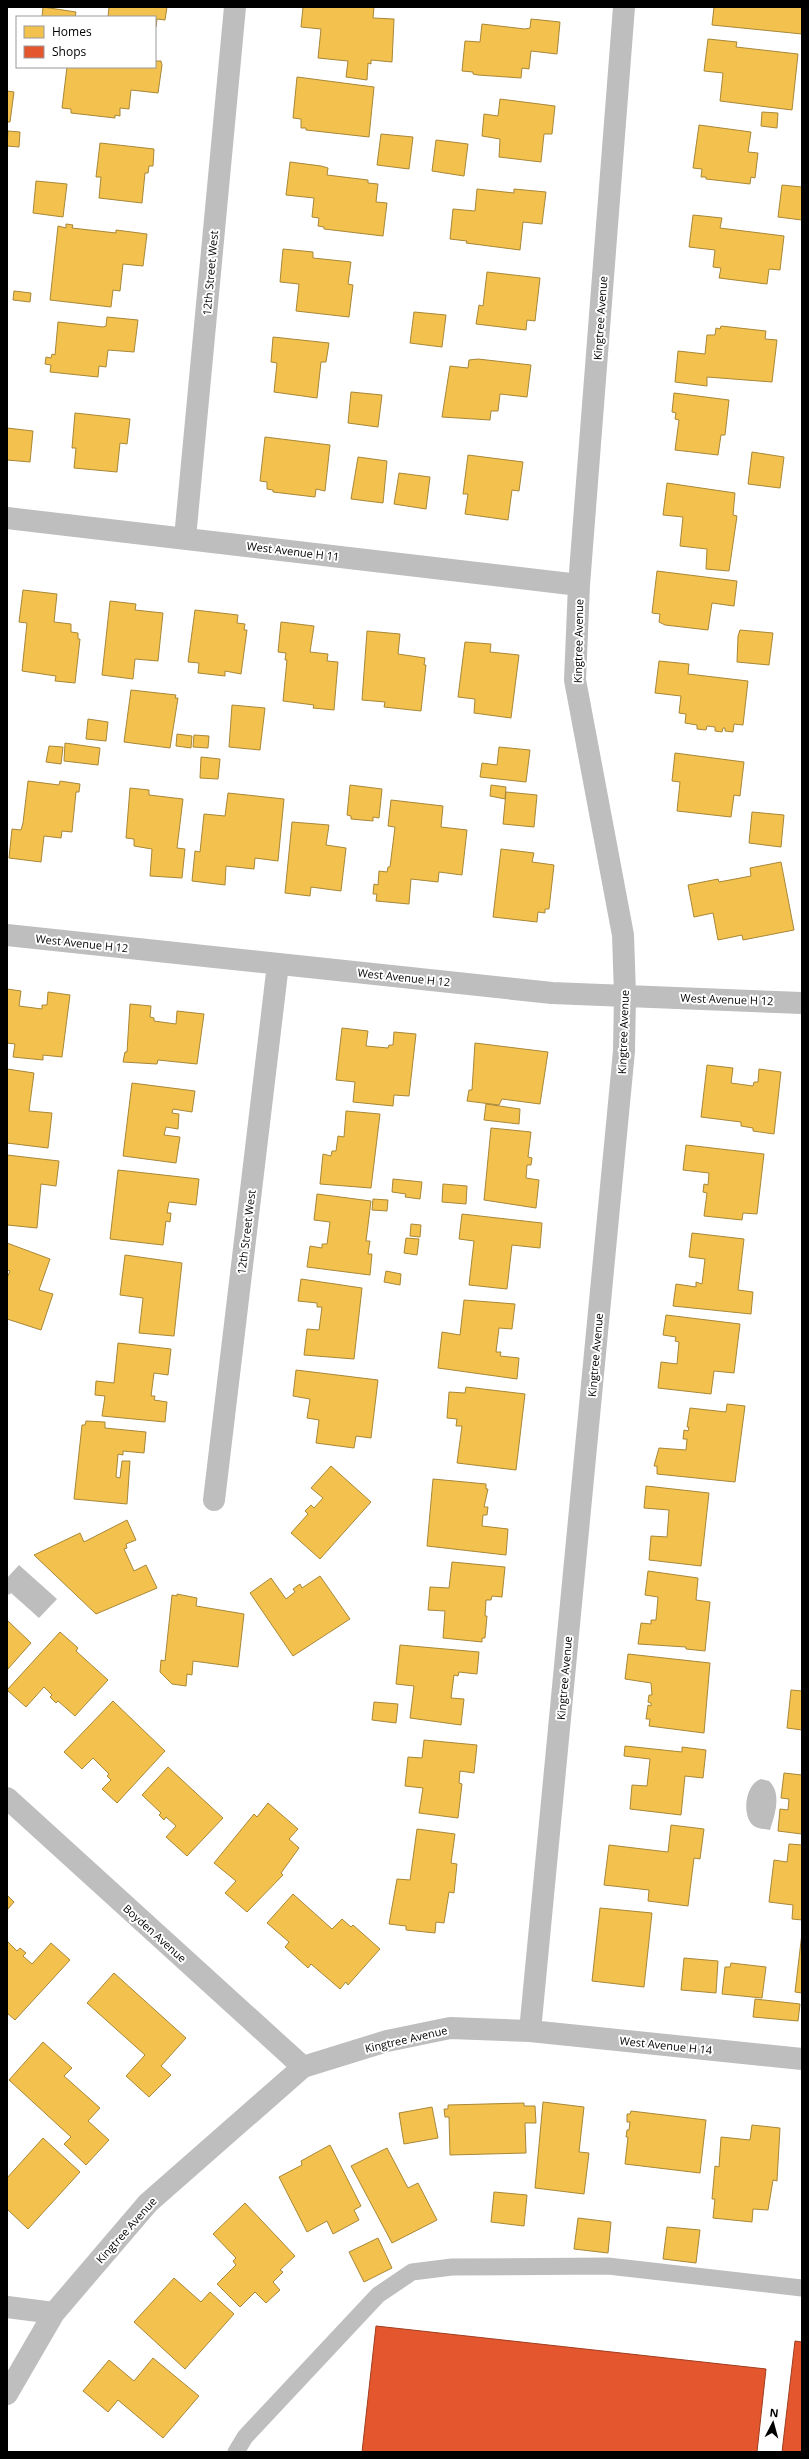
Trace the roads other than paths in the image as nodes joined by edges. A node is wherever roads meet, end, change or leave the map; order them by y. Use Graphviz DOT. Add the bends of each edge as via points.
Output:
graph roads {
  1 [pos="235,7"];
  2 [pos="624,7"];
  3 [pos="7,518"];
  4 [pos="185,538"];
  5 [pos="579,585"];
  6 [pos="7,935"];
  7 [pos="278,964"];
  8 [pos="625,995"];
  9 [pos="802,1003"];
  10 [pos="214,1500"];
  11 [pos="7,1798"];
  12 [pos="530,2031"];
  13 [pos="802,2059"];
  14 [pos="303,2068"];
  15 [pos="802,2288"];
  16 [pos="7,2307"];
  17 [pos="54,2313"];
  18 [pos="7,2394"];
  19 [pos="236,2452"];
  1 -- 4 [label="street, 12th Street West"];
  2 -- 5 [label="street, Kingtree Avenue"];
  3 -- 4 [label="street, West Avenue H 11"];
  4 -- 5 [label="street, West Avenue H 11"];
  5 -- 8 [label="street, Kingtree Avenue" via="575,680 623,934"];
  6 -- 7 [label="street, West Avenue H 12"];
  7 -- 8 [label="street, West Avenue H 12" via="552,993"];
  7 -- 10 [label="street, 12th Street West"];
  8 -- 9 [label="street, West Avenue H 12"];
  8 -- 12 [label="street, Kingtree Avenue" via="623,1059"];
  11 -- 14 [label="street, Boyden Avenue"];
  12 -- 13 [label="street, West Avenue H 14"];
  12 -- 14 [label="street, Kingtree Avenue" via="450,2028 387,2041"];
  14 -- 17 [label="street, Kingtree Avenue" via="148,2203"];
  15 -- 19 [label="lane" via="608,2266 452,2267 412,2272 378,2296 245,2437"];
  16 -- 17 [label="street"];
  17 -- 18 [label="street, Kingtree Avenue"];
}
